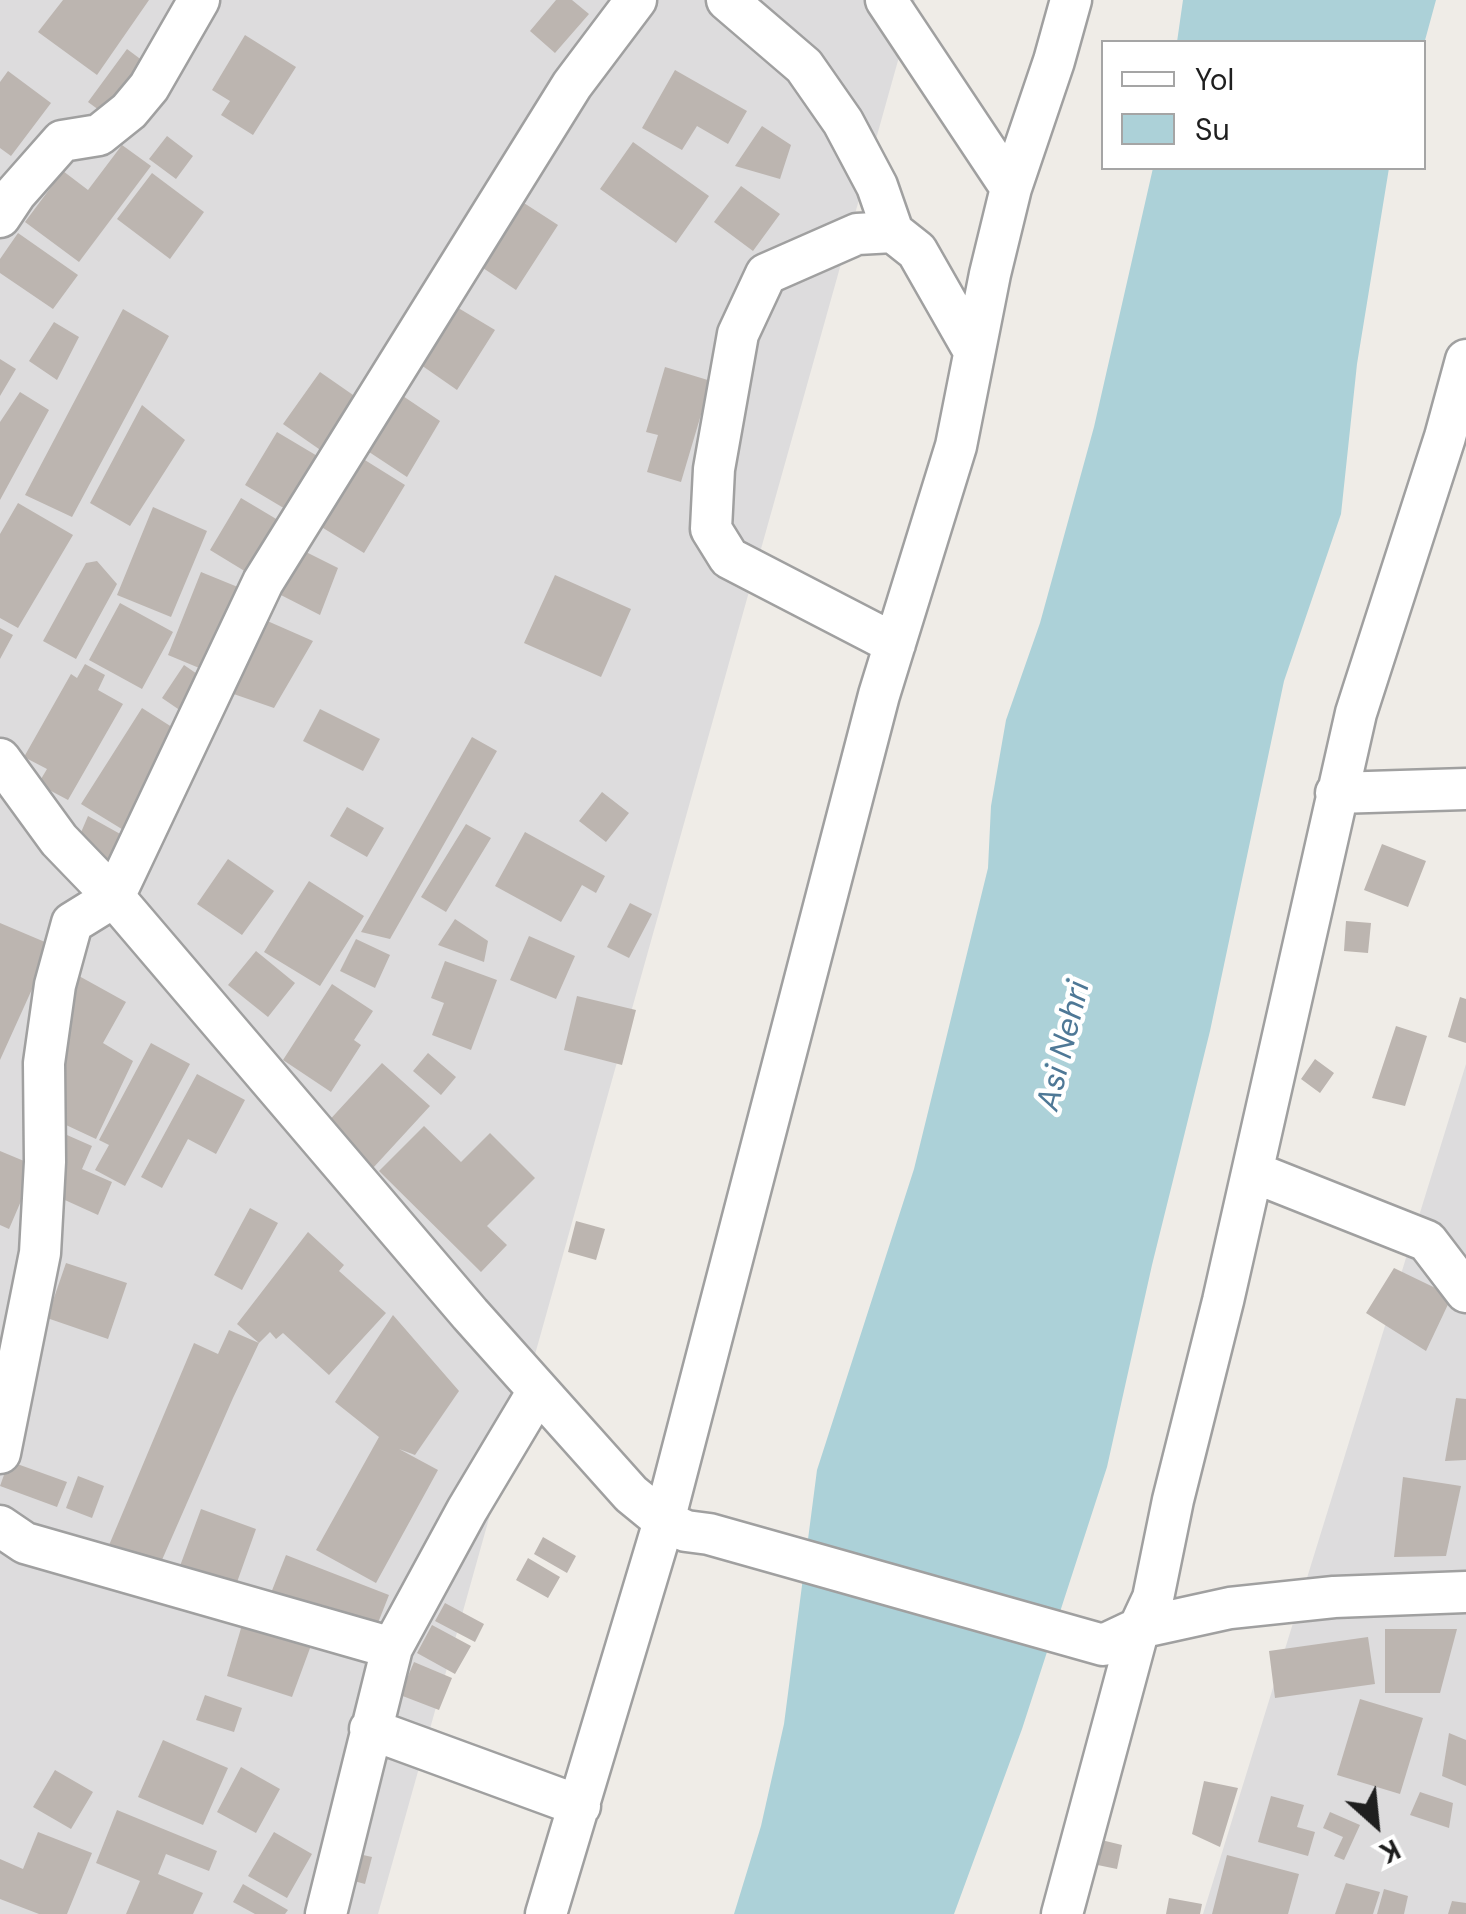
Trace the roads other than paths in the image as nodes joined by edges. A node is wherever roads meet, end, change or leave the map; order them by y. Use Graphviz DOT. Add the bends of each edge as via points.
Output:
graph roads {
  1 [pos="199,0"];
  2 [pos="636,0"];
  3 [pos="728,0"];
  4 [pos="886,0"];
  5 [pos="1071,0"];
  6 [pos="1011,188"];
  7 [pos="0,217"];
  8 [pos="893,232"];
  9 [pos="974,352"];
  10 [pos="1466,360"];
  11 [pos="895,644"];
  12 [pos="0,760"];
  13 [pos="1466,789"];
  14 [pos="1336,793"];
  15 [pos="114,897"];
  16 [pos="1253,1172"];
  17 [pos="1466,1292"];
  18 [pos="538,1391"];
  19 [pos="0,1452"];
  20 [pos="664,1521"];
  21 [pos="0,1526"];
  22 [pos="1466,1592"];
  23 [pos="1121,1637"];
  24 [pos="392,1648"];
  25 [pos="370,1729"];
  26 [pos="580,1806"];
  27 [pos="326,1914"];
  28 [pos="546,1914"];
  29 [pos="1062,1914"];
  1 -- 7 [label="street" via="129,111 99,135 62,141"];
  2 -- 15 [label="street" via="572,85 263,582"];
  3 -- 8 [label="street" via="804,66 843,122"];
  4 -- 6 [label="street"];
  5 -- 6 [label="street"];
  6 -- 9 [label="street"];
  8 -- 9 [label="street" via="917,252"];
  8 -- 11 [label="street" via="857,234 766,274 738,334 714,469 711,529 728,558"];
  9 -- 11 [label="street" via="956,446"];
  10 -- 14 [label="street"];
  11 -- 20 [label="street"];
  12 -- 15 [label="street" via="59,840"];
  13 -- 14 [label="street"];
  14 -- 16 [label="street"];
  15 -- 18 [label="street"];
  15 -- 19 [label="street" via="72,924 55,986 44,1063 40,1253"];
  16 -- 17 [label="street" via="1426,1241"];
  16 -- 23 [label="street" via="1154,1598"];
  18 -- 20 [label="street"];
  18 -- 24 [label="street"];
  20 -- 23 [label="street"];
  20 -- 26 [label="street"];
  21 -- 24 [label="street" via="25,1543"];
  22 -- 23 [label="street" via="1230,1608"];
  23 -- 29 [label="street"];
  24 -- 25 [label="street"];
  25 -- 26 [label="street"];
  25 -- 27 [label="street"];
  26 -- 28 [label="street"];
}
